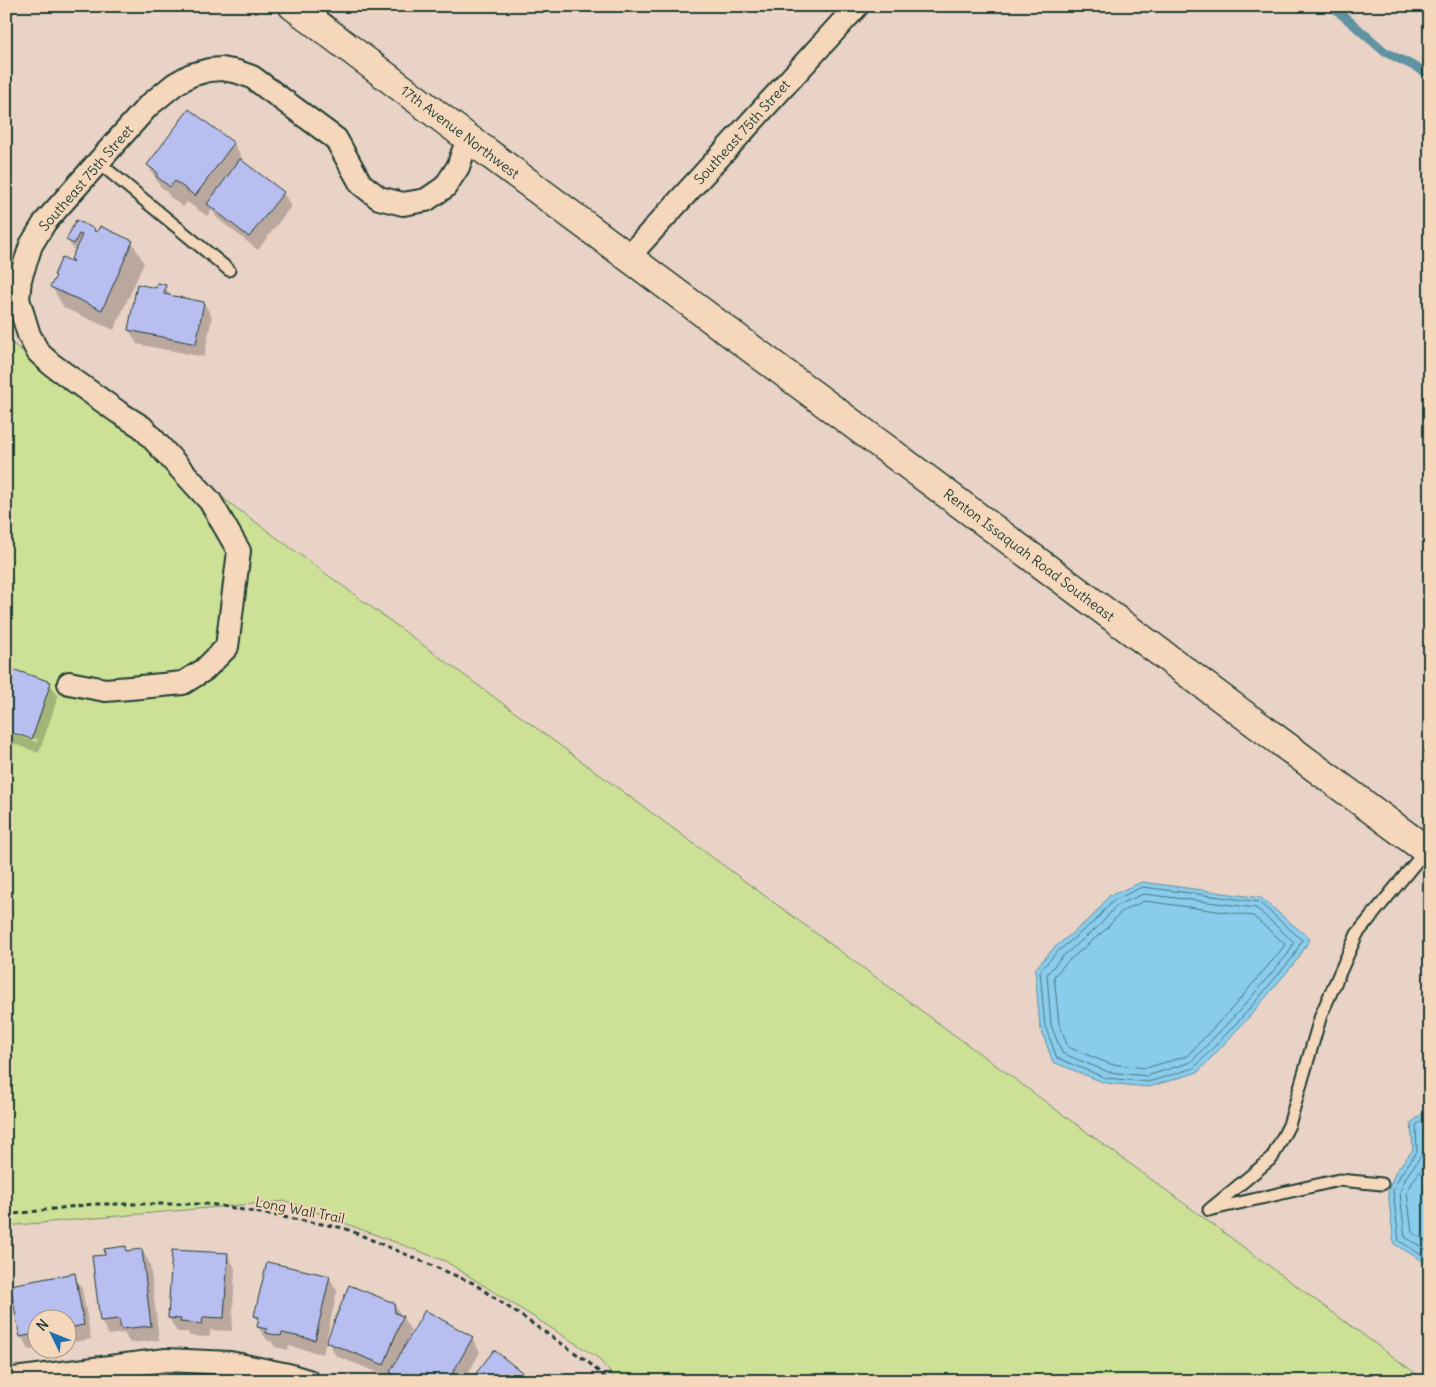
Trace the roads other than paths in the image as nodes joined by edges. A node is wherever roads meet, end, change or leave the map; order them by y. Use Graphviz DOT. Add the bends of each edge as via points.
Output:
graph roads {
  1 [pos="293,6"];
  2 [pos="857,6"];
  3 [pos="468,138"];
  4 [pos="98,162"];
  5 [pos="628,257"];
  6 [pos="229,270"];
  7 [pos="70,683"];
  8 [pos="1428,850"];
  9 [pos="1382,1184"];
  10 [pos="6,1380"];
  11 [pos="308,1381"];
  1 -- 3 [label="main road, 17th Avenue Northwest"];
  2 -- 5 [label="street, Southeast 75th Street"];
  3 -- 4 [label="street, Southeast 75th Street" via="458,167 445,187 426,200 402,204 380,198 361,184 336,139 252,77 222,69 191,75 175,84 148,106"];
  3 -- 5 [label="main road, 17th Avenue Northwest"];
  4 -- 6 [label="lane"];
  4 -- 7 [label="street, Southeast 75th Street" via="45,222 31,245 20,279 18,299 29,335 38,352 51,364 142,427 210,501 239,551 227,647 204,670 183,683 106,690"];
  5 -- 8 [label="main road, Renton Issaquah Road Southeast"];
  8 -- 9 [label="lane" via="1357,934 1321,1015 1289,1124 1272,1158 1208,1210 1339,1180"];
  10 -- 11 [label="street" via="166,1360 230,1363"];
}
